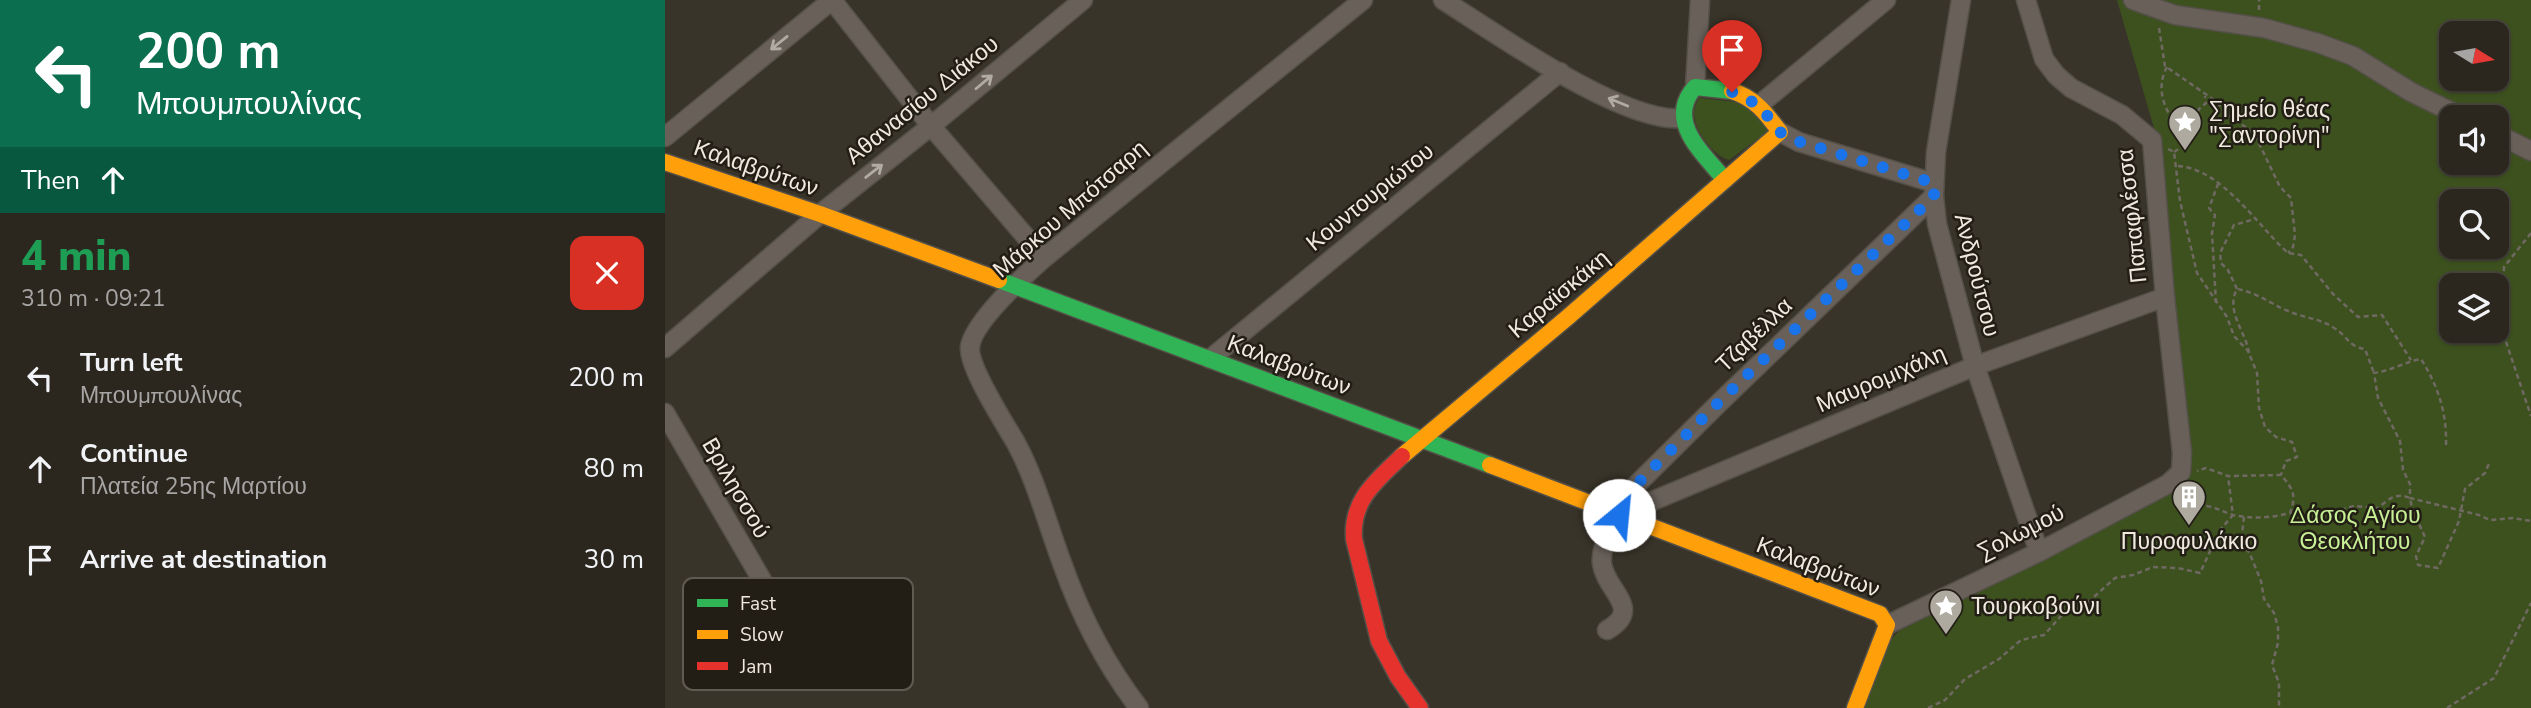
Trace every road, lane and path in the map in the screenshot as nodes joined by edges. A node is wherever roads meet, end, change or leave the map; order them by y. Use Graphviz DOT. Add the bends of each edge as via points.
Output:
graph roads {
  1 [pos="832,0"];
  2 [pos="1083,0"];
  3 [pos="1363,0"];
  4 [pos="1443,0"];
  5 [pos="1700,0"];
  6 [pos="1886,0"];
  7 [pos="1961,0"];
  8 [pos="2026,0"];
  9 [pos="2133,0"];
  10 [pos="2164,12"];
  11 [pos="2167,67"];
  12 [pos="1560,72"];
  13 [pos="1695,87"];
  14 [pos="2205,95"];
  15 [pos="1759,105"];
  16 [pos="2439,106"];
  17 [pos="1683,118"];
  18 [pos="931,126"];
  19 [pos="1780,132"];
  20 [pos="665,136"];
  21 [pos="2190,136"];
  22 [pos="2509,140"];
  23 [pos="2531,151"];
  24 [pos="665,162"];
  25 [pos="2178,166"];
  26 [pos="1725,180"];
  27 [pos="2218,184"];
  28 [pos="1934,190"];
  29 [pos="820,214"];
  30 [pos="2256,219"];
  31 [pos="2531,233"];
  32 [pos="2288,253"];
  33 [pos="1044,258"];
  34 [pos="1014,286"];
  35 [pos="2237,289"];
  36 [pos="2165,298"];
  37 [pos="2216,303"];
  38 [pos="665,348"];
  39 [pos="2250,356"];
  40 [pos="1210,359"];
  41 [pos="2411,361"];
  42 [pos="1975,366"];
  43 [pos="2374,373"];
  44 [pos="665,413"];
  45 [pos="2531,416"];
  46 [pos="1419,440"];
  47 [pos="2446,445"];
  48 [pos="2490,461"];
  49 [pos="2281,475"];
  50 [pos="2228,476"];
  51 [pos="2174,479"];
  52 [pos="2154,492"];
  53 [pos="2410,498"];
  54 [pos="2461,512"];
  55 [pos="2290,513"];
  56 [pos="2233,514"];
  57 [pos="1619,515"];
  58 [pos="2244,516"];
  59 [pos="2531,521"];
  60 [pos="2039,552"];
  61 [pos="760,578"];
  62 [pos="2531,603"];
  63 [pos="1887,625"];
  64 [pos="1607,630"];
  65 [pos="1139,708"];
  66 [pos="1420,708"];
  67 [pos="1855,708"];
  68 [pos="1928,708"];
  69 [pos="2279,708"];
  70 [pos="2447,708"];
  1 -- 18 [label="street"];
  1 -- 20 [label="street, one-way"];
  18 -- 2 [label="street, Αθανασίου Διάκου, one-way"];
  3 -- 33 [label="street, Μάρκου Μπότσαρη"];
  4 -- 12 [label="street"];
  5 -- 13 [label="street"];
  6 -- 15 [label="street"];
  7 -- 28 [label="street, Ανδρούτσου"];
  8 -- 36 [label="street, Παπαφλέσσα" via="2044,60 2056,75 2071,89 2122,115 2152,140"];
  9 -- 10 [label="street"];
  10 -- 11 [label="path" via="2159,29"];
  10 -- 16 [label="street" via="2264,28 2318,43 2353,56"];
  11 -- 14 [label="path"];
  11 -- 21 [label="path" via="2162,100 2172,120"];
  17 -- 12 [label="street, one-way" via="1642,112"];
  12 -- 40 [label="street, Κουντουριώτου"];
  13 -- 15 [label="street" via="1720,89"];
  13 -- 17 [label="street" via="1684,102"];
  14 -- 21 [label="path" via="2206,103 2190,122"];
  14 -- 32 [label="path" via="2254,133 2280,187 2291,198 2295,235"];
  15 -- 19 [label="street"];
  17 -- 26 [label="street" via="1689,135"];
  29 -- 18 [label="street, Αθανασίου Διάκου, one-way"];
  18 -- 33 [label="street"];
  19 -- 26 [label="street, Καραϊσκάκη"];
  19 -- 28 [label="street"];
  21 -- 25 [label="path" via="2174,152"];
  22 -- 23 [label="street"];
  24 -- 29 [label="street, Καλαβρύτων"];
  25 -- 27 [label="path" via="2192,167"];
  25 -- 37 [label="path" via="2180,201 2197,273"];
  26 -- 46 [label="street, Καραϊσκάκη"];
  27 -- 30 [label="path"];
  27 -- 37 [label="path" via="2209,208 2215,215"];
  28 -- 42 [label="street, Ανδρούτσου" via="1937,224"];
  28 -- 57 [label="street, Τζαβέλλα" via="1620,501"];
  29 -- 34 [label="street, Καλαβρύτων"];
  29 -- 38 [label="street, Αθανασίου Διάκου"];
  30 -- 32 [label="path"];
  30 -- 35 [label="path" via="2234,225 2220,253"];
  31 -- 45 [label="path" via="2504,267 2501,327"];
  32 -- 41 [label="path" via="2301,255 2358,317 2382,315"];
  33 -- 34 [label="street, Μάρκου Μπότσαρη"];
  34 -- 40 [label="street, Καλαβρύτων"];
  34 -- 65 [label="street, Μάρκου Μπότσαρη" via="977,331 970,356 1025,461 1063,567 1102,652"];
  35 -- 39 [label="path" via="2233,306"];
  35 -- 43 [label="path" via="2337,329 2353,347 2365,349"];
  36 -- 42 [label="street, Μαυρομιχάλη"];
  36 -- 51 [label="street, Παπαφλέσσα" via="2182,453 2181,472"];
  37 -- 39 [label="path"];
  39 -- 49 [label="path" via="2265,426 2276,437 2292,442 2297,457 2286,461"];
  40 -- 46 [label="street, Καλαβρύτων"];
  41 -- 43 [label="path"];
  41 -- 47 [label="path" via="2421,359 2436,383 2447,422"];
  42 -- 57 [label="street, Μαυρομιχάλη"];
  42 -- 60 [label="street, Ανδρούτσου"];
  43 -- 53 [label="path" via="2378,398 2400,441"];
  44 -- 61 [label="street, Βριλησσού"];
  46 -- 57 [label="street, Καλαβρύτων"];
  46 -- 66 [label="street, Καραϊσκάκη" via="1365,495 1353,525 1379,641"];
  48 -- 54 [label="path" via="2485,473 2465,489"];
  49 -- 50 [label="path"];
  49 -- 55 [label="path" via="2293,489"];
  50 -- 51 [label="path" via="2206,468"];
  50 -- 56 [label="path"];
  51 -- 52 [label="street, Σολωμού"];
  52 -- 56 [label="path" via="2188,507 2206,506"];
  52 -- 60 [label="street, Σολωμού"];
  53 -- 54 [label="path"];
  53 -- 54 [label="path" via="2425,537 2416,556 2418,565 2426,568 2438,568"];
  53 -- 55 [label="path" via="2391,497 2378,508"];
  54 -- 59 [label="path" via="2490,520"];
  55 -- 58 [label="path"];
  56 -- 58 [label="path"];
  56 -- 68 [label="path" via="2220,530 2200,573 2153,568 2115,578 2085,605 2061,616 2044,635 2021,640 1965,678 1945,700"];
  57 -- 63 [label="street, Καλαβρύτων" via="1880,614"];
  57 -- 64 [label="street, Τζαβέλλα" via="1602,556 1606,576 1623,606 1623,617"];
  58 -- 69 [label="path" via="2241,544 2249,552 2278,627 2272,665 2279,683"];
  60 -- 63 [label="street, Σολωμού"];
  62 -- 70 [label="path" via="2494,678"];
  63 -- 67 [label="street"];
}
